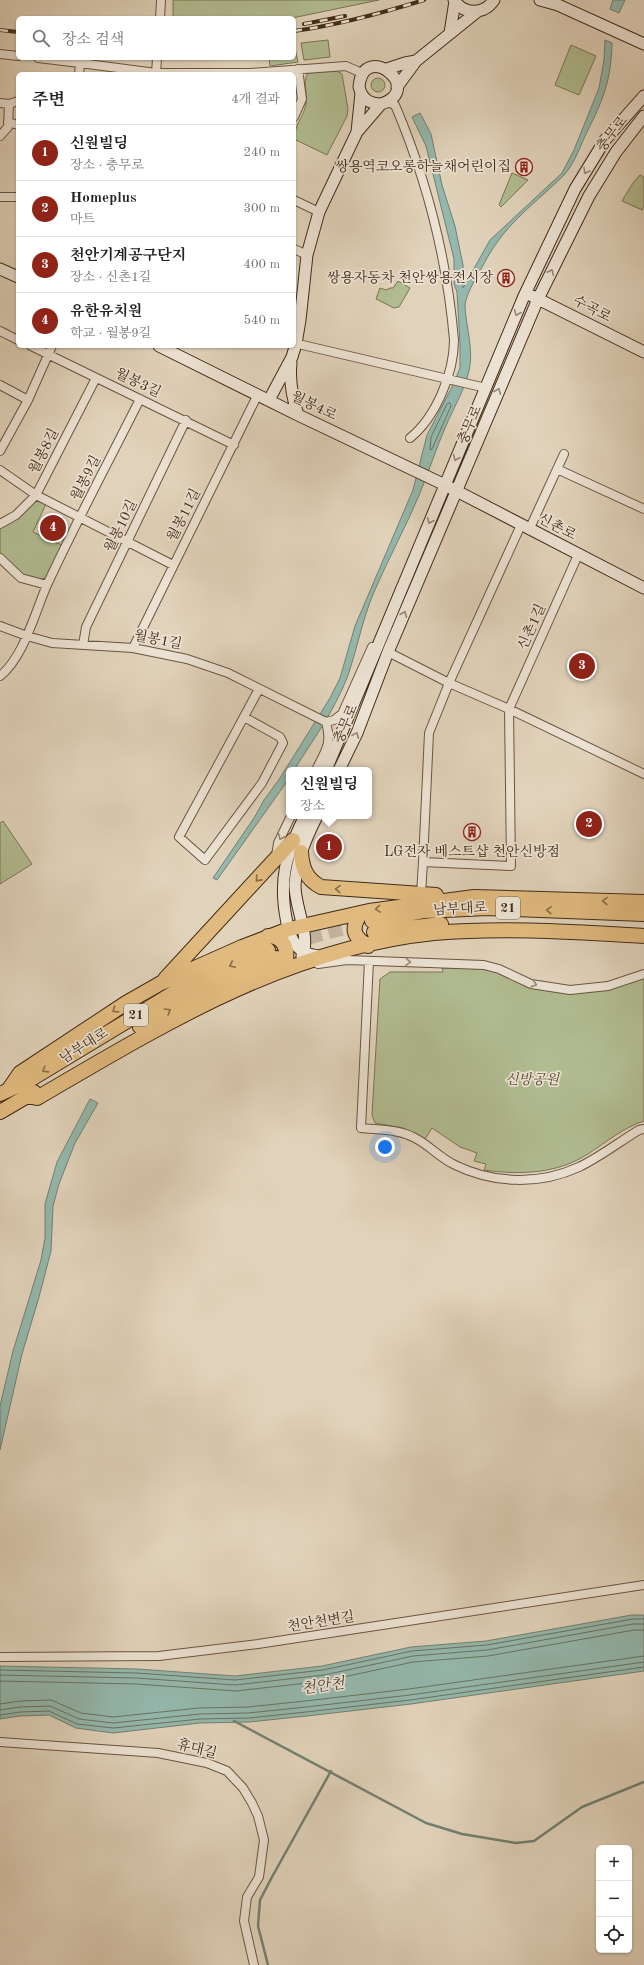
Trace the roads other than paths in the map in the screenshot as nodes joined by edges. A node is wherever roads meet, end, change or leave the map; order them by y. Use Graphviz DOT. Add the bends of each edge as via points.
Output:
graph roads {
  1 [pos="161,0"];
  2 [pos="494,0"];
  3 [pos="454,1"];
  4 [pos="544,1"];
  5 [pos="478,11"];
  6 [pos="160,16"];
  7 [pos="450,33"];
  8 [pos="644,44"];
  9 [pos="0,54"];
  10 [pos="16,56"];
  11 [pos="55,60"];
  12 [pos="157,60"];
  13 [pos="416,61"];
  14 [pos="80,63"];
  15 [pos="298,69"];
  16 [pos="387,70"];
  17 [pos="79,72"];
  18 [pos="148,72"];
  19 [pos="156,72"];
  20 [pos="264,72"];
  21 [pos="364,74"];
  22 [pos="396,90"];
  23 [pos="361,93"];
  24 [pos="644,96"];
  25 [pos="16,102"];
  26 [pos="0,104"];
  27 [pos="9,104"];
  28 [pos="388,104"];
  29 [pos="296,112"];
  30 [pos="644,116"];
  31 [pos="8,122"];
  32 [pos="16,124"];
  33 [pos="357,132"];
  34 [pos="0,136"];
  35 [pos="0,197"];
  36 [pos="16,197"];
  37 [pos="296,201"];
  38 [pos="319,212"];
  39 [pos="296,250"];
  40 [pos="307,255"];
  41 [pos="0,269"];
  42 [pos="16,276"];
  43 [pos="525,293"];
  44 [pos="298,298"];
  45 [pos="538,298"];
  46 [pos="296,328"];
  47 [pos="0,332"];
  48 [pos="16,339"];
  49 [pos="296,343"];
  50 [pos="35,348"];
  51 [pos="51,348"];
  52 [pos="163,348"];
  53 [pos="294,348"];
  54 [pos="644,352"];
  55 [pos="48,354"];
  56 [pos="292,357"];
  57 [pos="96,378"];
  58 [pos="450,379"];
  59 [pos="0,385"];
  60 [pos="486,388"];
  61 [pos="258,394"];
  62 [pos="140,399"];
  63 [pos="28,400"];
  64 [pos="269,400"];
  65 [pos="298,415"];
  66 [pos="186,420"];
  67 [pos="410,438"];
  68 [pos="234,445"];
  69 [pos="0,451"];
  70 [pos="564,454"];
  71 [pos="557,469"];
  72 [pos="0,470"];
  73 [pos="445,485"];
  74 [pos="457,492"];
  75 [pos="36,495"];
  76 [pos="644,509"];
  77 [pos="80,518"];
  78 [pos="0,524"];
  79 [pos="525,528"];
  80 [pos="127,543"];
  81 [pos="578,555"];
  82 [pos="0,558"];
  83 [pos="413,564"];
  84 [pos="173,565"];
  85 [pos="47,585"];
  86 [pos="644,588"];
  87 [pos="0,626"];
  88 [pos="27,636"];
  89 [pos="83,645"];
  90 [pos="133,648"];
  91 [pos="388,652"];
  92 [pos="0,676"];
  93 [pos="449,683"];
  94 [pos="259,689"];
  95 [pos="509,709"];
  96 [pos="244,717"];
  97 [pos="326,722"];
  98 [pos="318,767"];
  99 [pos="327,767"];
  100 [pos="340,767"];
  101 [pos="644,774"];
  102 [pos="290,819"];
  103 [pos="304,819"];
  104 [pos="316,819"];
  105 [pos="293,840"];
  106 [pos="301,852"];
  107 [pos="276,859"];
  108 [pos="423,862"];
  109 [pos="422,894"];
  110 [pos="474,897"];
  111 [pos="644,902"];
  112 [pos="644,914"];
  113 [pos="369,922"];
  114 [pos="644,926"];
  115 [pos="295,928"];
  116 [pos="268,936"];
  117 [pos="644,936"];
  118 [pos="368,946"];
  119 [pos="304,952"];
  120 [pos="322,957"];
  121 [pos="274,960"];
  122 [pos="347,960"];
  123 [pos="369,961"];
  124 [pos="296,965"];
  125 [pos="644,974"];
  126 [pos="161,983"];
  127 [pos="188,1012"];
  128 [pos="5,1092"];
  129 [pos="27,1096"];
  130 [pos="0,1112"];
  131 [pos="644,1129"];
  132 [pos="644,1586"];
  133 [pos="0,1657"];
  134 [pos="0,1742"];
  135 [pos="254,1965"];
  1 -- 6 [label="street"];
  2 -- 5 [label="main road" via="488,7"];
  3 -- 5 [label="main road" via="466,11"];
  3 -- 7 [label="main road"];
  4 -- 8 [label="main road"];
  5 -- 7 [label="main road"];
  7 -- 13 [label="main road"];
  9 -- 10 [label="street"];
  11 -- 14 [label="street"];
  12 -- 19 [label="street"];
  13 -- 16 [label="main road"];
  13 -- 22 [label="main road"];
  14 -- 17 [label="street"];
  14 -- 18 [label="street"];
  15 -- 20 [label="street"];
  15 -- 21 [label="street" via="346,66"];
  15 -- 29 [label="street" via="302,99"];
  16 -- 21 [label="main road" via="372,68"];
  16 -- 22 [label="main road" via="394,75"];
  21 -- 23 [label="main road" via="360,81"];
  22 -- 28 [label="main road"];
  23 -- 28 [label="main road" via="369,102"];
  23 -- 33 [label="main road"];
  24 -- 43 [label="main road, 충무로, one-way" via="605,140 575,189"];
  25 -- 27 [label="street"];
  26 -- 27 [label="street"];
  27 -- 31 [label="street"];
  28 -- 33 [label="main road"];
  28 -- 58 [label="street" via="424,184 442,254 454,340"];
  45 -- 30 [label="main road, 충무로, one-way" via="588,196 616,152"];
  31 -- 32 [label="street"];
  31 -- 34 [label="street" via="8,127"];
  33 -- 38 [label="main road"];
  35 -- 36 [label="street"];
  37 -- 38 [label="street"];
  38 -- 40 [label="main road"];
  39 -- 40 [label="street"];
  40 -- 44 [label="main road"];
  41 -- 42 [label="main road"];
  43 -- 45 [label="main road, 수곡로"];
  43 -- 60 [label="main road, 충무로, one-way"];
  44 -- 46 [label="main road"];
  45 -- 54 [label="main road, 수곡로"];
  74 -- 45 [label="main road, 충무로, one-way"];
  47 -- 48 [label="street"];
  49 -- 58 [label="street"];
  50 -- 55 [label="street, 월봉3길"];
  51 -- 55 [label="street"];
  52 -- 61 [label="main road, 월봉4로"];
  53 -- 56 [label="main road"];
  55 -- 57 [label="street, 월봉3길"];
  55 -- 63 [label="street"];
  56 -- 64 [label="main road"];
  56 -- 65 [label="main road" via="289,380"];
  57 -- 62 [label="street, 월봉3길"];
  57 -- 75 [label="street, 월봉8길"];
  58 -- 60 [label="street"];
  58 -- 67 [label="street" via="420,430"];
  59 -- 63 [label="street"];
  60 -- 73 [label="main road, 충무로, one-way"];
  61 -- 64 [label="main road, 월봉4로"];
  61 -- 68 [label="street, 월봉11길"];
  62 -- 66 [label="street, 월봉3길"];
  62 -- 77 [label="street, 월봉9길"];
  63 -- 69 [label="street"];
  64 -- 65 [label="main road, 월봉4로"];
  65 -- 73 [label="main road, 월봉4로"];
  66 -- 68 [label="street, 월봉3길"];
  66 -- 80 [label="street, 월봉10길"];
  68 -- 84 [label="street, 월봉11길"];
  70 -- 71 [label="street"];
  71 -- 76 [label="street"];
  71 -- 79 [label="street"];
  72 -- 75 [label="street"];
  73 -- 74 [label="main road, 월봉4로"];
  73 -- 83 [label="main road, 충무로, one-way"];
  74 -- 79 [label="main road, 신촌로"];
  91 -- 74 [label="main road, 충무로, one-way"];
  75 -- 77 [label="street"];
  75 -- 78 [label="street, 월봉8길" via="16,515"];
  77 -- 80 [label="street"];
  77 -- 85 [label="street, 월봉9길"];
  79 -- 81 [label="main road, 신촌로"];
  79 -- 93 [label="street"];
  80 -- 84 [label="street"];
  80 -- 89 [label="street, 월봉10길" via="86,628"];
  81 -- 86 [label="main road, 신촌로"];
  81 -- 95 [label="street, 신촌1길"];
  82 -- 85 [label="street" via="21,578"];
  83 -- 97 [label="street" via="402,578 342,714"];
  83 -- 99 [label="main road, 충무로"];
  84 -- 90 [label="street, 월봉11길"];
  85 -- 88 [label="street, 월봉9길"];
  87 -- 88 [label="street, 월봉1길"];
  88 -- 89 [label="street, 월봉1길" via="52,643"];
  88 -- 92 [label="street, 월봉9길" via="6,671"];
  89 -- 90 [label="street, 월봉1길"];
  90 -- 94 [label="street, 월봉1길" via="187,659 228,673"];
  91 -- 93 [label="street"];
  100 -- 91 [label="main road, 충무로, one-way" via="357,734"];
  93 -- 95 [label="street"];
  93 -- 108 [label="street" via="429,734"];
  94 -- 96 [label="street"];
  94 -- 97 [label="street, 월봉1길"];
  95 -- 101 [label="street"];
  95 -- 108 [label="street, 신촌1길" via="510,866"];
  96 -- 96 [label="street" via="179,837 205,860 262,783 283,742 280,737"];
  97 -- 98 [label="street" via="329,744"];
  102 -- 107 [label="street, one-way" via="278,842"];
  103 -- 105 [label="main road"];
  104 -- 106 [label="main road"];
  105 -- 107 [label="highway"];
  105 -- 115 [label="main road" via="283,886 283,902"];
  109 -- 106 [label="highway, one-way" via="321,887 308,878"];
  106 -- 115 [label="main road" via="295,886"];
  107 -- 126 [label="highway, one-way"];
  108 -- 109 [label="street"];
  109 -- 110 [label="highway"];
  111 -- 110 [label="highway, one-way"];
  110 -- 113 [label="highway, one-way" via="431,901"];
  112 -- 113 [label="highway, 남부대로 / 21, one-way" via="487,908 424,911"];
  113 -- 114 [label="highway, 남부대로 / 21" via="508,921"];
  113 -- 115 [label="highway"];
  113 -- 118 [label="highway" via="354,922 357,938"];
  115 -- 116 [label="highway"];
  115 -- 119 [label="main road" via="305,944"];
  116 -- 121 [label="highway" via="277,937 285,948 286,960"];
  116 -- 126 [label="highway"];
  117 -- 118 [label="highway" via="472,930 432,934"];
  118 -- 120 [label="highway"];
  119 -- 120 [label="main road"];
  119 -- 124 [label="main road"];
  120 -- 122 [label="street"];
  120 -- 124 [label="highway"];
  121 -- 124 [label="highway"];
  121 -- 127 [label="highway"];
  121 -- 128 [label="highway, 남부대로 / 21, one-way" via="185,986 28,1081"];
  129 -- 121 [label="highway, 남부대로, one-way" via="200,992"];
  122 -- 123 [label="street"];
  122 -- 127 [label="street" via="292,972"];
  123 -- 125 [label="street, one-way" via="484,965 531,984 570,990 608,986"];
  123 -- 131 [label="street" via="362,1128 400,1132 416,1138 455,1165 472,1172 504,1179 533,1180 579,1167"];
  126 -- 128 [label="highway, one-way" via="20,1073"];
  127 -- 129 [label="highway" via="37,1098"];
  129 -- 130 [label="highway"];
  132 -- 133 [label="street, 천안천변길" via="258,1644 159,1656"];
  134 -- 135 [label="street, 휴대길" via="158,1753 207,1763 227,1771 243,1788 252,1803 264,1840 259,1877 247,1897 244,1921"];
}
